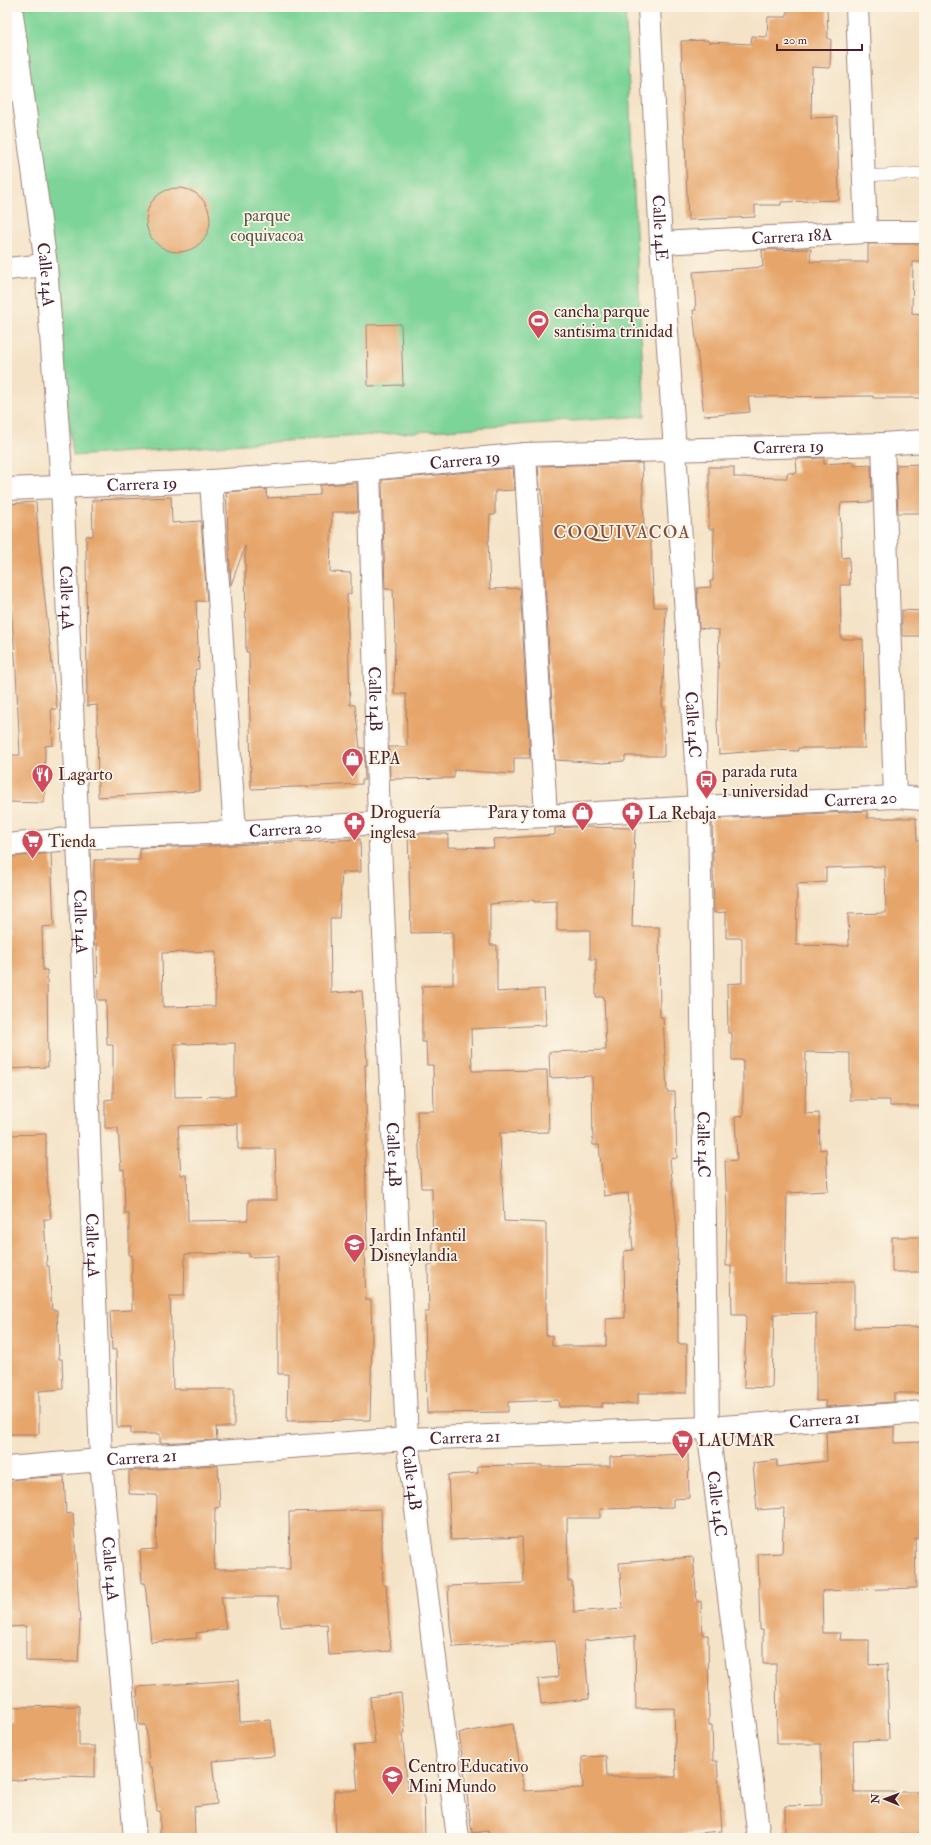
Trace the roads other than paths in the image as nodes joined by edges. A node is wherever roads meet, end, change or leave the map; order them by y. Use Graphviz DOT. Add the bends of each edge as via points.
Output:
graph roads {
  1 [pos="12,7"];
  2 [pos="648,7"];
  3 [pos="857,7"];
  4 [pos="924,174"];
  5 [pos="863,176"];
  6 [pos="866,232"];
  7 [pos="924,232"];
  8 [pos="661,243"];
  9 [pos="46,266"];
  10 [pos="7,269"];
  11 [pos="924,441"];
  12 [pos="883,444"];
  13 [pos="675,449"];
  14 [pos="525,454"];
  15 [pos="369,469"];
  16 [pos="211,481"];
  17 [pos="62,485"];
  18 [pos="7,489"];
  19 [pos="895,797"];
  20 [pos="924,799"];
  21 [pos="699,806"];
  22 [pos="546,816"];
  23 [pos="379,823"];
  24 [pos="234,832"];
  25 [pos="78,838"];
  26 [pos="7,845"];
  27 [pos="924,1412"];
  28 [pos="708,1428"];
  29 [pos="407,1440"];
  30 [pos="101,1460"];
  31 [pos="7,1468"];
  32 [pos="135,1838"];
  33 [pos="458,1838"];
  34 [pos="759,1838"];
  1 -- 9 [label="street, Calle 14A"];
  2 -- 8 [label="street, Calle 14E"];
  3 -- 5 [label="street"];
  4 -- 5 [label="lane"];
  5 -- 6 [label="street"];
  6 -- 7 [label="street, Carrera 18A"];
  6 -- 8 [label="street, Carrera 18A"];
  8 -- 13 [label="street, Calle 14E"];
  9 -- 10 [label="street"];
  9 -- 17 [label="street, Calle 14A"];
  11 -- 12 [label="street, Carrera 19"];
  12 -- 13 [label="street, Carrera 19"];
  12 -- 19 [label="street"];
  13 -- 14 [label="street, Carrera 19"];
  13 -- 21 [label="street, Calle 14C"];
  14 -- 15 [label="street, Carrera 19"];
  14 -- 22 [label="street"];
  15 -- 16 [label="street, Carrera 19"];
  15 -- 23 [label="street, Calle 14B"];
  16 -- 17 [label="street, Carrera 19"];
  16 -- 24 [label="street"];
  17 -- 18 [label="street, Carrera 19"];
  17 -- 25 [label="street, Calle 14A"];
  19 -- 20 [label="street, Carrera 20"];
  19 -- 21 [label="street, Carrera 20"];
  21 -- 22 [label="street, Carrera 20"];
  21 -- 28 [label="street, Calle 14C"];
  22 -- 23 [label="street, Carrera 20"];
  23 -- 24 [label="street, Carrera 20"];
  23 -- 29 [label="street, Calle 14B"];
  24 -- 25 [label="street, Carrera 20"];
  25 -- 26 [label="street, Carrera 20"];
  25 -- 30 [label="street, Calle 14A"];
  27 -- 28 [label="street, Carrera 21"];
  28 -- 29 [label="street, Carrera 21"];
  28 -- 34 [label="street, Calle 14C"];
  29 -- 30 [label="street, Carrera 21"];
  29 -- 33 [label="street, Calle 14B"];
  30 -- 31 [label="street, Carrera 21"];
  30 -- 32 [label="street, Calle 14A"];
}
